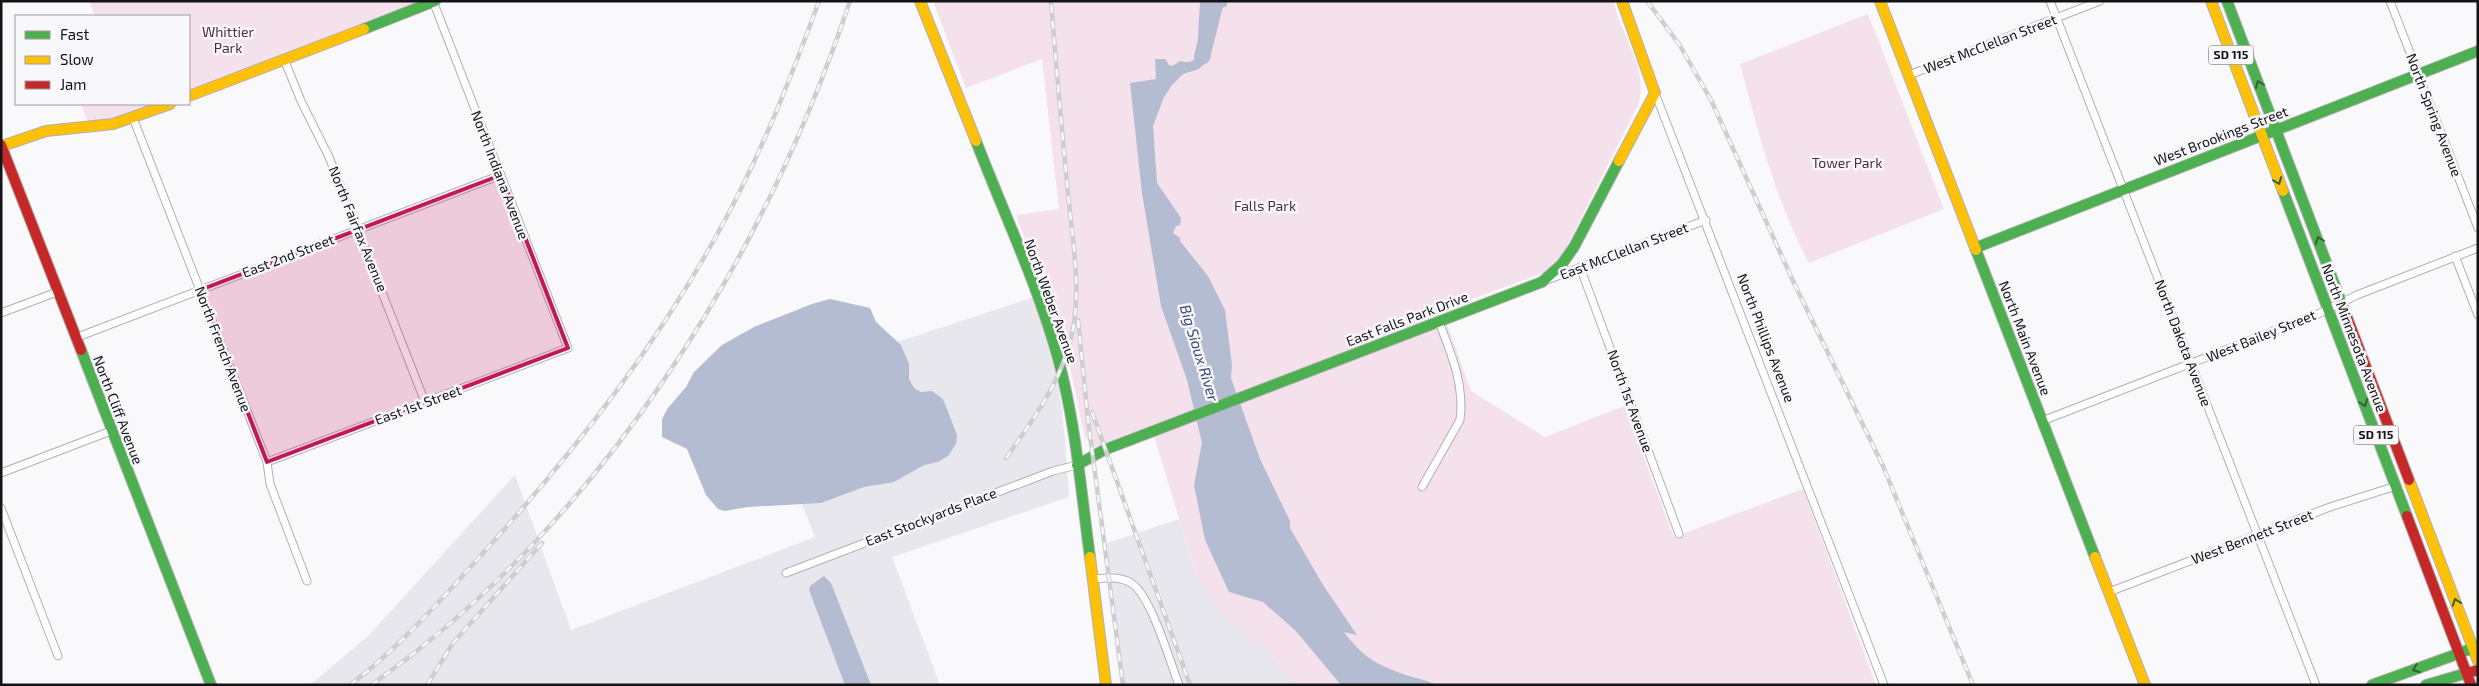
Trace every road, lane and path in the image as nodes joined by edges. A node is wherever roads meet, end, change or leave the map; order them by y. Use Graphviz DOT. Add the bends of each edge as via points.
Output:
graph roads {
  1 [pos="920,1"];
  2 [pos="1622,1"];
  3 [pos="1880,1"];
  4 [pos="2050,1"];
  5 [pos="2100,1"];
  6 [pos="2211,1"];
  7 [pos="2227,1"];
  8 [pos="2390,1"];
  9 [pos="434,2"];
  10 [pos="2056,18"];
  11 [pos="2478,51"];
  12 [pos="284,59"];
  13 [pos="2418,74"];
  14 [pos="1909,75"];
  15 [pos="1655,93"];
  16 [pos="190,96"];
  17 [pos="167,105"];
  18 [pos="133,118"];
  19 [pos="2276,130"];
  20 [pos="2261,135"];
  21 [pos="1,146"];
  22 [pos="500,176"];
  23 [pos="2123,190"];
  24 [pos="1706,220"];
  25 [pos="2478,228"];
  26 [pos="358,229"];
  27 [pos="1975,248"];
  28 [pos="2478,248"];
  29 [pos="2455,256"];
  30 [pos="1580,268"];
  31 [pos="1542,282"];
  32 [pos="200,290"];
  33 [pos="57,292"];
  34 [pos="2342,302"];
  35 [pos="2328,309"];
  36 [pos="1,313"];
  37 [pos="2478,315"];
  38 [pos="1439,322"];
  39 [pos="75,338"];
  40 [pos="568,348"];
  41 [pos="2191,364"];
  42 [pos="425,402"];
  43 [pos="2042,421"];
  44 [pos="111,431"];
  45 [pos="267,462"];
  46 [pos="1077,464"];
  47 [pos="1,473"];
  48 [pos="2396,486"];
  49 [pos="1422,487"];
  50 [pos="1,508"];
  51 [pos="1679,534"];
  52 [pos="2258,535"];
  53 [pos="786,573"];
  54 [pos="1092,579"];
  55 [pos="307,581"];
  56 [pos="2109,592"];
  57 [pos="2476,647"];
  58 [pos="2460,653"];
  59 [pos="58,656"];
  60 [pos="2478,661"];
  61 [pos="2478,670"];
  62 [pos="2467,673"];
  63 [pos="211,685"];
  64 [pos="1106,685"];
  65 [pos="1179,685"];
  66 [pos="1884,685"];
  67 [pos="2145,685"];
  68 [pos="2316,685"];
  69 [pos="2372,685"];
  70 [pos="2426,685"];
  71 [pos="2471,685"];
  1 -- 46 [label="main road, North Weber Avenue" via="1046,322 1064,378"];
  2 -- 15 [label="main road, North Phillips Avenue"];
  3 -- 14 [label="main road, North Main Avenue"];
  4 -- 10 [label="street, North Dakota Avenue"];
  5 -- 10 [label="street, West McClellan Street"];
  6 -- 20 [label="main road, North Minnesota Avenue / SD 115"];
  19 -- 7 [label="main road, North Minnesota Avenue / SD 115, one-way"];
  8 -- 13 [label="street, North Spring Avenue"];
  9 -- 12 [label="main road"];
  9 -- 22 [label="street, North Indiana Avenue"];
  10 -- 14 [label="street, West McClellan Street"];
  10 -- 23 [label="street, North Dakota Avenue"];
  11 -- 13 [label="main road, West Brookings Street"];
  12 -- 16 [label="main road"];
  12 -- 26 [label="street, North Fairfax Avenue" via="322,140"];
  13 -- 19 [label="main road, West Brookings Street"];
  13 -- 25 [label="street, North Spring Avenue"];
  14 -- 27 [label="main road, North Main Avenue"];
  15 -- 24 [label="street, North Phillips Avenue"];
  15 -- 31 [label="main road, East Falls Park Drive" via="1574,248"];
  17 -- 18 [label="main road"];
  18 -- 21 [label="main road" via="98,128 46,132"];
  18 -- 32 [label="street, North French Avenue"];
  19 -- 20 [label="main road, West Brookings Street"];
  34 -- 19 [label="main road, North Minnesota Avenue / SD 115, one-way"];
  20 -- 23 [label="main road, West Brookings Street"];
  20 -- 35 [label="main road, North Minnesota Avenue / SD 115, one-way"];
  21 -- 33 [label="main road, North Cliff Avenue"];
  22 -- 26 [label="street, East 2nd Street"];
  22 -- 40 [label="street, North Indiana Avenue"];
  23 -- 27 [label="main road, West Brookings Street"];
  23 -- 41 [label="street, North Dakota Avenue"];
  24 -- 30 [label="street, East McClellan Street"];
  24 -- 66 [label="street, North Phillips Avenue"];
  26 -- 32 [label="street, East 2nd Street"];
  26 -- 42 [label="street, North Fairfax Avenue"];
  27 -- 43 [label="main road, North Main Avenue"];
  28 -- 29 [label="street, West Bailey Street"];
  29 -- 34 [label="street, West Bailey Street"];
  29 -- 37 [label="street"];
  30 -- 31 [label="street, East McClellan Street"];
  30 -- 51 [label="street, North 1st Avenue"];
  31 -- 38 [label="main road, East Falls Park Drive"];
  32 -- 39 [label="street, East 2nd Street"];
  32 -- 45 [label="street, North French Avenue"];
  33 -- 36 [label="street"];
  33 -- 39 [label="main road, North Cliff Avenue"];
  34 -- 35 [label="street, West Bailey Street"];
  57 -- 34 [label="main road, North Minnesota Avenue / SD 115, one-way"];
  35 -- 41 [label="street, West Bailey Street"];
  35 -- 48 [label="main road, North Minnesota Avenue / SD 115, one-way"];
  38 -- 46 [label="main road, East Falls Park Drive" via="1098,452"];
  38 -- 49 [label="street" via="1455,365 1461,411 1460,420"];
  39 -- 44 [label="main road, North Cliff Avenue"];
  40 -- 42 [label="street, East 1st Street"];
  41 -- 43 [label="street, West Bailey Street"];
  41 -- 52 [label="street, North Dakota Avenue"];
  42 -- 45 [label="street, East 1st Street"];
  43 -- 56 [label="main road, North Main Avenue"];
  44 -- 47 [label="street"];
  44 -- 63 [label="main road, North Cliff Avenue"];
  45 -- 55 [label="street, North French Avenue" via="270,484"];
  46 -- 53 [label="street, East Stockyards Place"];
  46 -- 54 [label="main road, North Weber Avenue"];
  48 -- 52 [label="street, West Bennett Street"];
  48 -- 58 [label="main road, North Minnesota Avenue / SD 115"];
  50 -- 59 [label="street"];
  52 -- 56 [label="street, West Bennett Street"];
  52 -- 68 [label="street, North Dakota Avenue"];
  54 -- 64 [label="main road, North Weber Avenue"];
  54 -- 65 [label="street" via="1123,580 1137,588 1156,622"];
  56 -- 67 [label="main road, North Main Avenue"];
  57 -- 58 [label="main road"];
  57 -- 60 [label="main road, North Minnesota Avenue / SD 115"];
  58 -- 62 [label="main road, North Minnesota Avenue / SD 115"];
  58 -- 69 [label="main road, one-way"];
  61 -- 62 [label="main road"];
  62 -- 70 [label="main road"];
  62 -- 71 [label="main road, North Minnesota Avenue / SD 115"];
}
